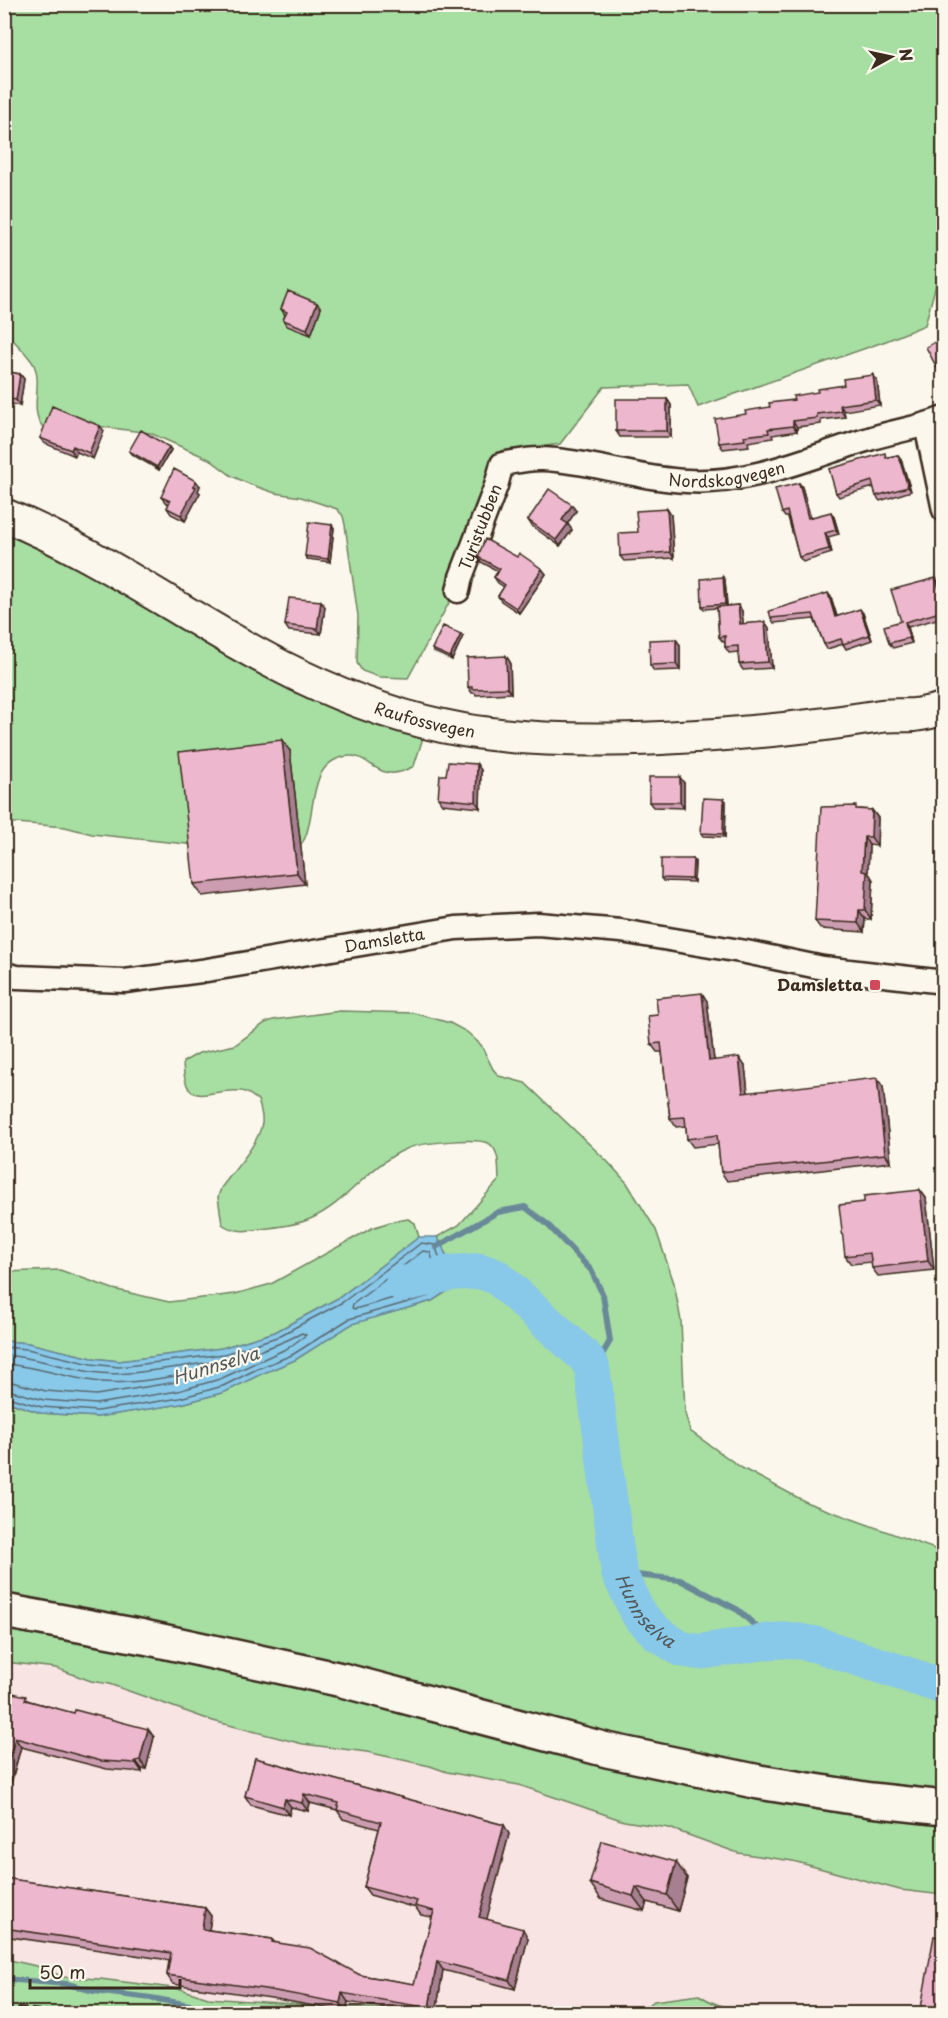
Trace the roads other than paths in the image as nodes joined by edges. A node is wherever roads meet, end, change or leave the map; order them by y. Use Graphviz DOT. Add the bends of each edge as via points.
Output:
graph roads {
  1 [pos="935,422"];
  2 [pos="502,464"];
  3 [pos="944,510"];
  4 [pos="4,515"];
  5 [pos="458,591"];
  6 [pos="944,698"];
  7 [pos="944,709"];
  8 [pos="892,714"];
  9 [pos="4,974"];
  10 [pos="944,982"];
  11 [pos="4,1611"];
  12 [pos="4,1632"];
  13 [pos="944,1808"];
  14 [pos="944,1827"];
  1 -- 2 [label="street, Nordskogvegen" via="867,439 761,474 722,480 659,478 540,459"];
  1 -- 3 [label="street"];
  2 -- 5 [label="street, Tyristubben"];
  4 -- 8 [label="main road, Raufossvegen" via="85,553 296,674 366,704 430,723 499,735 618,740 765,731"];
  6 -- 8 [label="main road, Raufossvegen"];
  7 -- 8 [label="main road, Raufossvegen" via="914,715"];
  9 -- 10 [label="street, Damsletta" via="125,981 456,928 538,924 621,931 834,970"];
  11 -- 13 [label="highway" via="342,1680 607,1750 759,1782"];
  12 -- 14 [label="highway" via="143,1656 266,1683 750,1799 863,1819"];
}
